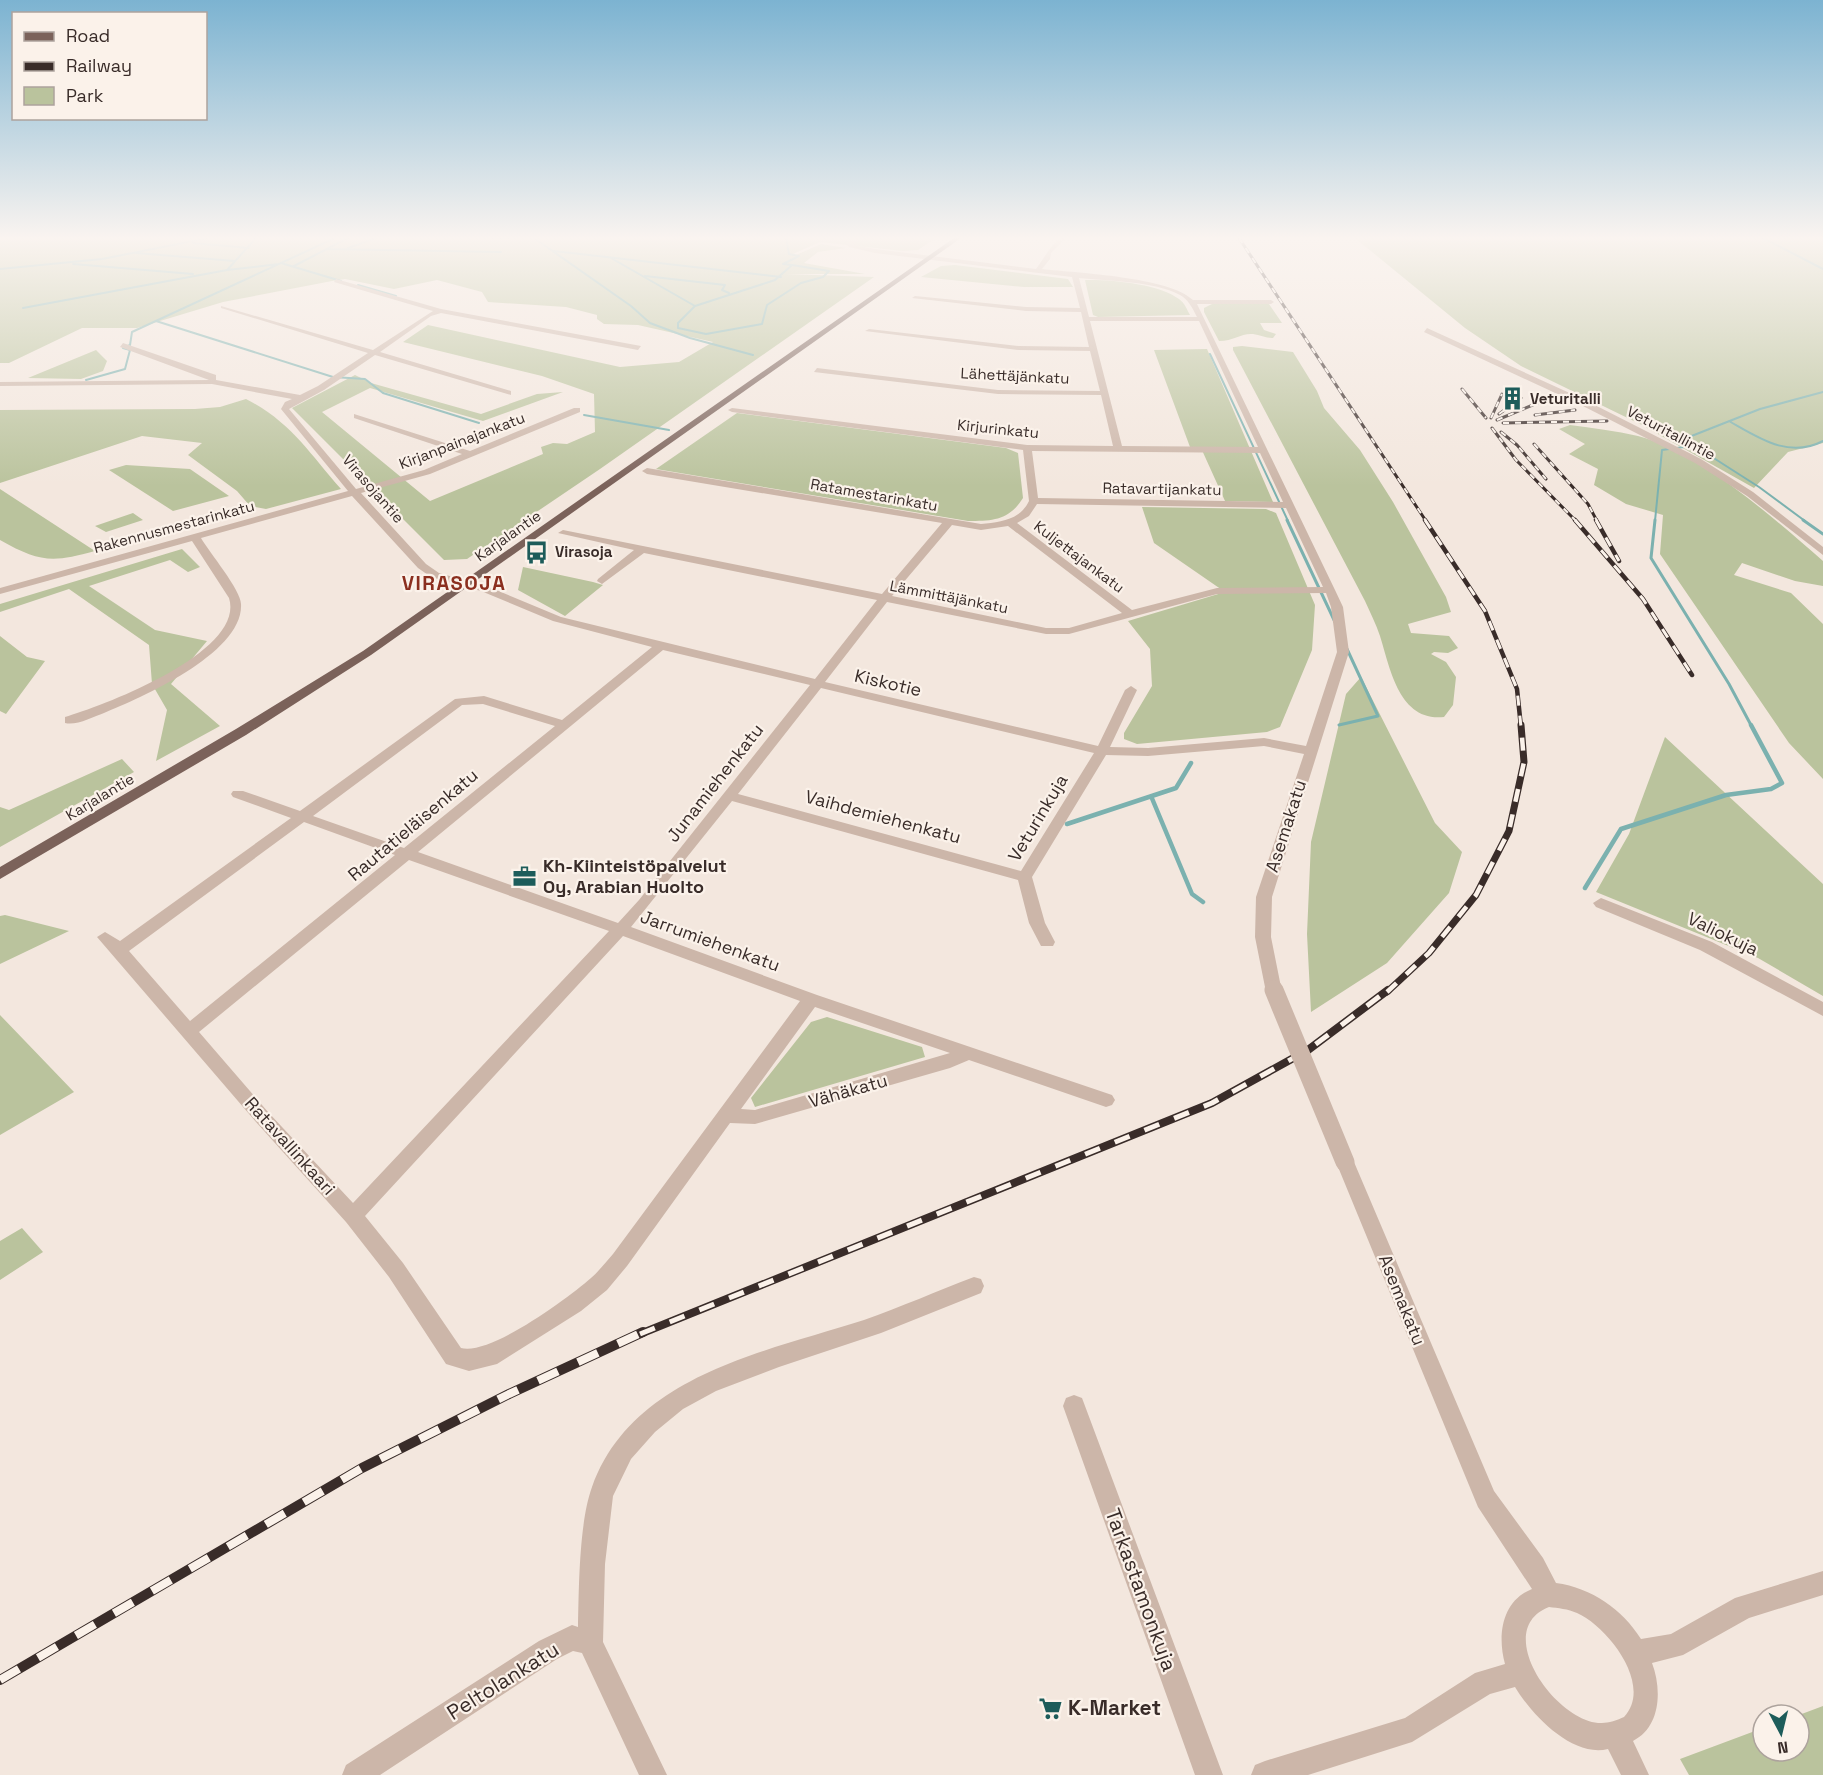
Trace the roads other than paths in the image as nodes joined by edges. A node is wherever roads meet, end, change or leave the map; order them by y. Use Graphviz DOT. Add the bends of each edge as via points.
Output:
graph roads {
  1 [pos="1202,320"];
  2 [pos="267,321"];
  3 [pos="421,321"];
  4 [pos="493,321"];
  5 [pos="840,321"];
  6 [pos="1087,321"];
  7 [pos="1427,330"];
  8 [pos="869,331"];
  9 [pos="123,345"];
  10 [pos="638,348"];
  11 [pos="1094,349"];
  12 [pos="374,354"];
  13 [pos="817,370"];
  14 [pos="212,382"];
  15 [pos="0,384"];
  16 [pos="508,393"];
  17 [pos="1104,393"];
  18 [pos="302,398"];
  19 [pos="577,410"];
  20 [pos="732,410"];
  21 [pos="357,416"];
  22 [pos="1027,448"];
  23 [pos="1118,448"];
  24 [pos="1264,450"];
  25 [pos="470,454"];
  26 [pos="647,471"];
  27 [pos="355,493"];
  28 [pos="1034,501"];
  29 [pos="1290,505"];
  30 [pos="948,523"];
  31 [pos="1010,523"];
  32 [pos="563,533"];
  33 [pos="195,537"];
  34 [pos="642,549"];
  35 [pos="1823,552"];
  36 [pos="602,581"];
  37 [pos="467,584"];
  38 [pos="1330,590"];
  39 [pos="0,591"];
  40 [pos="884,599"];
  41 [pos="1130,614"];
  42 [pos="660,648"];
  43 [pos="817,685"];
  44 [pos="1131,690"];
  45 [pos="69,720"];
  46 [pos="564,725"];
  47 [pos="1102,751"];
  48 [pos="1310,751"];
  49 [pos="237,794"];
  50 [pos="730,796"];
  51 [pos="302,816"];
  52 [pos="409,855"];
  53 [pos="0,874"];
  54 [pos="1025,877"];
  55 [pos="1601,903"];
  56 [pos="622,930"];
  57 [pos="105,937"];
  58 [pos="1047,942"];
  59 [pos="119,950"];
  60 [pos="811,999"];
  61 [pos="1823,1010"];
  62 [pos="189,1031"];
  63 [pos="967,1053"];
  64 [pos="1106,1100"];
  65 [pos="727,1116"];
  66 [pos="353,1216"];
  67 [pos="974,1286"];
  68 [pos="1074,1406"];
  69 [pos="1823,1583"];
  70 [pos="1549,1595"];
  71 [pos="590,1643"];
  72 [pos="1635,1653"];
  73 [pos="1520,1673"];
  74 [pos="1616,1736"];
  75 [pos="356,1775"];
  76 [pos="653,1775"];
  77 [pos="1209,1775"];
  78 [pos="1265,1775"];
  79 [pos="1635,1775"];
  1 -- 24 [label="street, Asemakatu"];
  2 -- 12 [label="street"];
  3 -- 12 [label="street"];
  4 -- 10 [label="street"];
  5 -- 37 [label="main road, Karjalantie"];
  6 -- 11 [label="street"];
  7 -- 35 [label="street, Veturitallintie" via="1698,461 1750,494"];
  8 -- 11 [label="street" via="1019,348"];
  9 -- 14 [label="street" via="213,377"];
  11 -- 17 [label="street"];
  12 -- 16 [label="street"];
  12 -- 18 [label="street"];
  13 -- 17 [label="street, Lähettäjänkatu" via="998,392"];
  14 -- 15 [label="street"];
  14 -- 18 [label="street"];
  17 -- 23 [label="street"];
  18 -- 27 [label="street, Virasojantie" via="285,409"];
  19 -- 25 [label="street, Kirjanpainajankatu"];
  20 -- 22 [label="street, Kirjurinkatu"];
  21 -- 25 [label="street"];
  22 -- 23 [label="street, Kirjurinkatu"];
  22 -- 28 [label="street"];
  23 -- 24 [label="street, Kirjurinkatu"];
  24 -- 29 [label="street, Asemakatu"];
  25 -- 27 [label="street, Kirjanpainajankatu" via="427,472"];
  26 -- 30 [label="street, Ratamestarinkatu"];
  27 -- 33 [label="street, Rakennusmestarinkatu"];
  27 -- 37 [label="street, Virasojantie" via="422,566 435,575"];
  28 -- 29 [label="street, Ratavartijankatu"];
  28 -- 31 [label="street" via="1027,513"];
  29 -- 38 [label="street, Asemakatu"];
  30 -- 31 [label="street, Ratamestarinkatu" via="981,527"];
  30 -- 40 [label="street, Junamiehenkatu"];
  31 -- 41 [label="street, Kuljettajankatu"];
  32 -- 34 [label="street, Lämmittäjänkatu"];
  33 -- 39 [label="street, Rakennusmestarinkatu"];
  33 -- 45 [label="street" via="236,605 223,635 195,661 137,696"];
  34 -- 36 [label="street"];
  34 -- 40 [label="street, Lämmittäjänkatu"];
  37 -- 42 [label="street, Kiskotie" via="557,619"];
  37 -- 53 [label="main road, Karjalantie" via="241,732"];
  38 -- 41 [label="street, Lämmittäjänkatu" via="1217,591"];
  38 -- 48 [label="street, Asemakatu" via="1337,607 1343,652"];
  40 -- 41 [label="street, Lämmittäjänkatu" via="1059,632"];
  40 -- 43 [label="street, Junamiehenkatu"];
  42 -- 43 [label="street, Kiskotie"];
  42 -- 46 [label="street, Rautatieläisenkatu"];
  43 -- 47 [label="street, Kiskotie"];
  43 -- 50 [label="street, Junamiehenkatu"];
  44 -- 47 [label="street, Veturinkuja"];
  46 -- 51 [label="street" via="484,700 459,702"];
  46 -- 52 [label="street, Rautatieläisenkatu"];
  47 -- 48 [label="street, Kiskotie" via="1148,752 1264,742"];
  47 -- 54 [label="street, Veturinkuja"];
  48 -- 70 [label="street, Asemakatu, bridge" via="1264,897 1263,937 1273,987 1486,1499"];
  49 -- 51 [label="street, Jarrumiehenkatu"];
  50 -- 54 [label="street, Vaihdemiehenkatu"];
  50 -- 56 [label="street, Junamiehenkatu"];
  51 -- 52 [label="street, Jarrumiehenkatu"];
  51 -- 59 [label="street"];
  52 -- 56 [label="street, Jarrumiehenkatu"];
  52 -- 62 [label="street, Rautatieläisenkatu"];
  54 -- 58 [label="street, Veturinkuja" via="1037,923"];
  55 -- 61 [label="street, Valiokuja" via="1706,946"];
  56 -- 60 [label="street, Jarrumiehenkatu"];
  56 -- 66 [label="street, Junamiehenkatu"];
  57 -- 59 [label="street, Ratavallinkaari"];
  59 -- 62 [label="street, Ratavallinkaari"];
  60 -- 63 [label="street, Jarrumiehenkatu"];
  60 -- 65 [label="street, Ratavallinkaari"];
  62 -- 66 [label="street, Ratavallinkaari"];
  63 -- 64 [label="street, Jarrumiehenkatu"];
  63 -- 65 [label="street, Vähäkatu" via="755,1118"];
  65 -- 66 [label="street, Ratavallinkaari" via="600,1283 565,1310 489,1357 469,1361 454,1357 396,1270"];
  67 -- 71 [label="street" via="854,1333 743,1368 702,1386 651,1417 622,1448 603,1487 594,1539"];
  68 -- 77 [label="street, Tarkastamonkuja"];
  69 -- 72 [label="street" via="1744,1607 1674,1646"];
  70 -- 72 [label="street" via="1567,1596 1605,1616"];
  70 -- 73 [label="street" via="1528,1603 1515,1620 1513,1645"];
  71 -- 75 [label="street, Peltolankatu" via="572,1638 549,1650"];
  71 -- 76 [label="street"];
  72 -- 74 [label="street" via="1645,1681 1645,1706 1634,1726"];
  73 -- 74 [label="street" via="1539,1702 1573,1729 1595,1737"];
  73 -- 78 [label="street" via="1484,1682 1412,1729"];
  74 -- 79 [label="street"];
}
